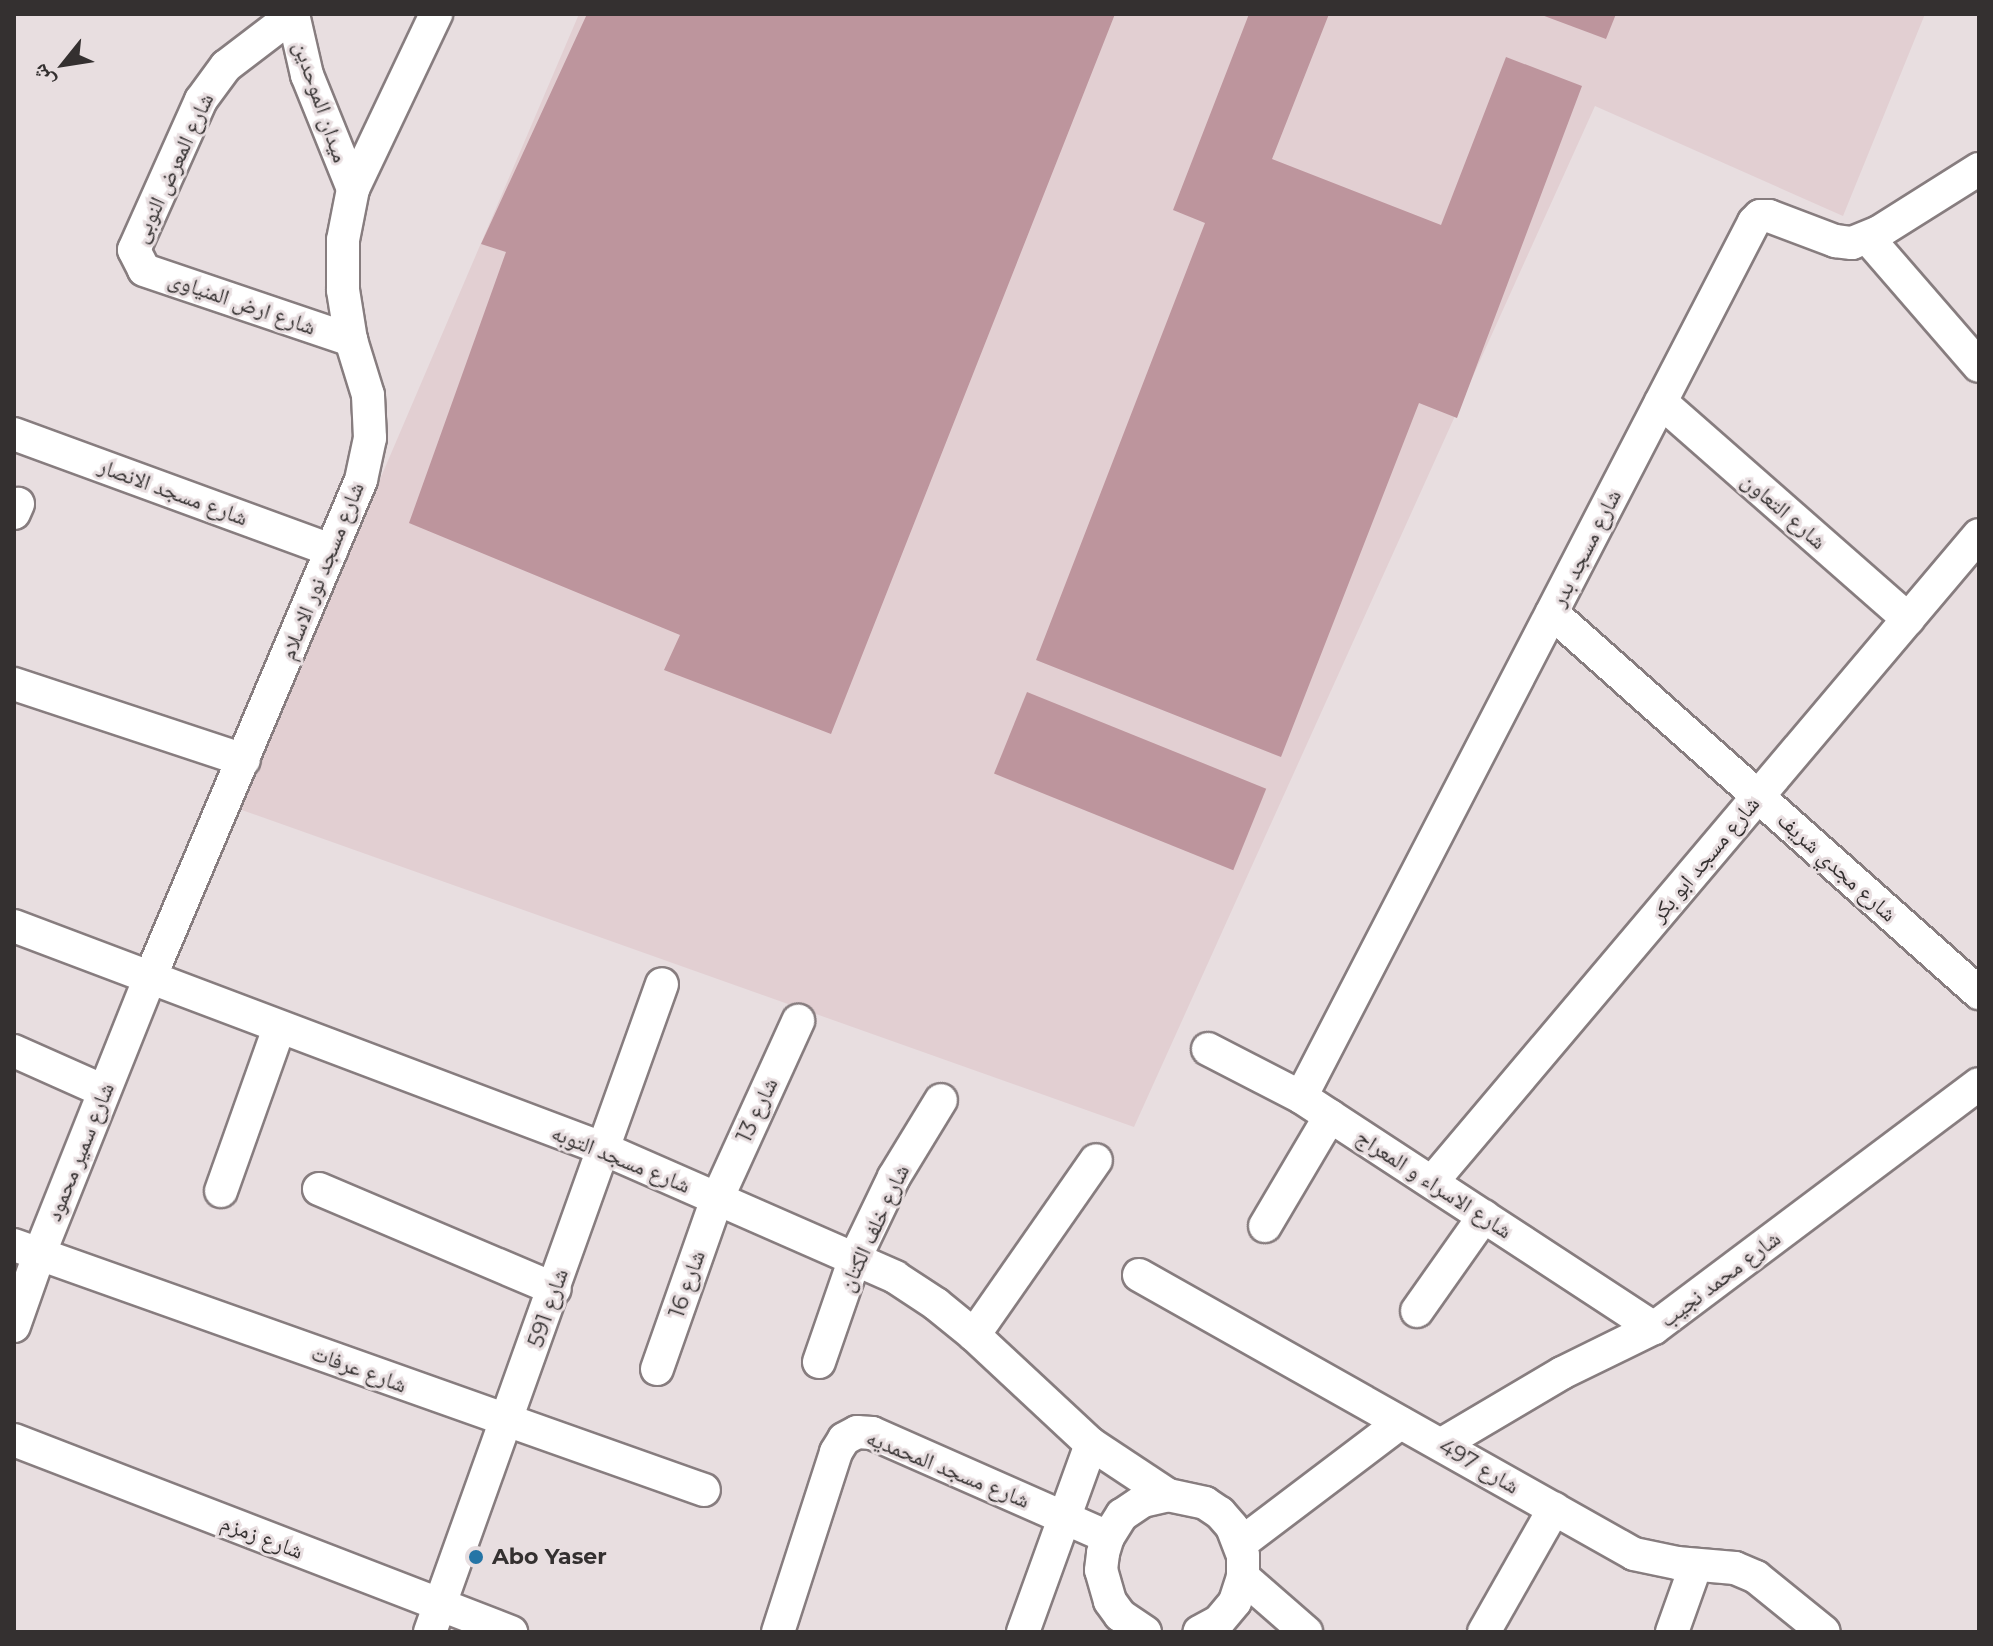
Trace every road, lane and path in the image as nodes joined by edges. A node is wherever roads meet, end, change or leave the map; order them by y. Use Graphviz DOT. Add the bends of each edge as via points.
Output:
graph roads {
  1 [pos="293,14"];
  2 [pos="436,14"];
  3 [pos="1979,169"];
  4 [pos="353,189"];
  5 [pos="1868,238"];
  6 [pos="137,262"];
  7 [pos="351,340"];
  8 [pos="1979,366"];
  9 [pos="1661,402"];
  10 [pos="14,434"];
  11 [pos="1979,535"];
  12 [pos="331,550"];
  13 [pos="1552,613"];
  14 [pos="1908,619"];
  15 [pos="14,684"];
  16 [pos="244,760"];
  17 [pos="1758,796"];
  18 [pos="14,926"];
  19 [pos="149,980"];
  20 [pos="662,984"];
  21 [pos="1979,993"];
  22 [pos="798,1021"];
  23 [pos="279,1028"];
  24 [pos="1208,1049"];
  25 [pos="14,1051"];
  26 [pos="1979,1084"];
  27 [pos="104,1091"];
  28 [pos="1301,1097"];
  29 [pos="941,1100"];
  30 [pos="1330,1116"];
  31 [pos="604,1149"];
  32 [pos="1096,1160"];
  33 [pos="1432,1182"];
  34 [pos="319,1189"];
  35 [pos="221,1191"];
  36 [pos="717,1199"];
  37 [pos="1484,1216"];
  38 [pos="1265,1226"];
  39 [pos="26,1250"];
  40 [pos="855,1258"];
  41 [pos="1139,1275"];
  42 [pos="555,1289"];
  43 [pos="1417,1311"];
  44 [pos="14,1326"];
  45 [pos="1654,1328"];
  46 [pos="974,1335"];
  47 [pos="819,1362"];
  48 [pos="657,1369"];
  49 [pos="508,1423"];
  50 [pos="1400,1423"];
  51 [pos="14,1440"];
  52 [pos="1091,1444"];
  53 [pos="1442,1444"];
  54 [pos="704,1490"];
  55 [pos="1168,1495"];
  56 [pos="1554,1509"];
  57 [pos="1062,1517"];
  58 [pos="1108,1537"];
  59 [pos="1240,1544"];
  60 [pos="1696,1565"];
  61 [pos="1243,1577"];
  62 [pos="435,1619"];
  63 [pos="511,1632"];
  64 [pos="778,1632"];
  65 [pos="1023,1632"];
  66 [pos="1145,1632"];
  67 [pos="1199,1632"];
  68 [pos="1306,1632"];
  69 [pos="1484,1632"];
  70 [pos="1672,1632"];
  71 [pos="1824,1632"];
  1 -- 4 [label="street, ميدان الموحدين" via="307,75"];
  1 -- 6 [label="street, شارع المعرض النوبى" via="226,66 201,100 134,250"];
  2 -- 4 [label="street, شارع مسجد نور الاسلام"];
  3 -- 5 [label="street"];
  4 -- 7 [label="street, شارع مسجد نور الاسلام" via="343,253"];
  5 -- 8 [label="street"];
  5 -- 9 [label="street, شارع مسجد بدر" via="1835,241 1769,216 1757,219"];
  6 -- 7 [label="street, شارع ارض المنياوى" via="144,270"];
  7 -- 12 [label="street, شارع مسجد نور الاسلام" via="368,395 370,438 361,480"];
  9 -- 13 [label="street, شارع مسجد بدر"];
  9 -- 14 [label="street, شارع التعاون"];
  10 -- 12 [label="street, شارع مسجد الانصار"];
  11 -- 14 [label="street, شارع مسجد ابو بكر"];
  12 -- 16 [label="street, شارع مسجد نور الاسلام"];
  13 -- 17 [label="street, شارع مجدي شريف"];
  13 -- 28 [label="street, شارع مسجد بدر"];
  14 -- 17 [label="street, شارع مسجد ابو بكر"];
  15 -- 16 [label="street"];
  16 -- 19 [label="street, شارع مسجد نور الاسلام"];
  17 -- 21 [label="street, شارع مجدي شريف"];
  17 -- 33 [label="street, شارع مسجد ابو بكر"];
  18 -- 19 [label="street, شارع مسجد التوبه"];
  19 -- 23 [label="street, شارع مسجد التوبه"];
  19 -- 27 [label="street, شارع سمير محمود"];
  20 -- 31 [label="street, شارع 591"];
  22 -- 36 [label="street, شارع 13"];
  23 -- 31 [label="street, شارع مسجد التوبه"];
  23 -- 35 [label="street"];
  24 -- 28 [label="street, شارع الاسراء و المعراج"];
  25 -- 27 [label="street"];
  26 -- 45 [label="street, شارع محمد نجيب"];
  27 -- 39 [label="street, شارع سمير محمود"];
  28 -- 30 [label="street, شارع الاسراء و المعراج"];
  29 -- 40 [label="street, شارع خلف الكتان" via="894,1177"];
  30 -- 33 [label="street, شارع الاسراء و المعراج"];
  30 -- 38 [label="street"];
  31 -- 36 [label="street, شارع مسجد التوبه"];
  31 -- 42 [label="street, شارع 591"];
  32 -- 46 [label="street"];
  33 -- 37 [label="street, شارع الاسراء و المعراج"];
  34 -- 42 [label="street"];
  36 -- 40 [label="street, شارع مسجد التوبه"];
  36 -- 48 [label="street, شارع 16"];
  37 -- 43 [label="street"];
  37 -- 45 [label="street, شارع الاسراء و المعراج"];
  39 -- 44 [label="street, شارع سمير محمود"];
  39 -- 49 [label="street, شارع عرفات"];
  40 -- 46 [label="street, شارع مسجد التوبه" via="895,1277"];
  40 -- 47 [label="street, شارع خلف الكتان"];
  41 -- 50 [label="street, شارع 497"];
  42 -- 49 [label="street, شارع 591"];
  45 -- 53 [label="street, شارع محمد نجيب" via="1562,1373"];
  46 -- 52 [label="street, شارع مسجد التوبه"];
  49 -- 54 [label="street, شارع عرفات"];
  49 -- 62 [label="street, شارع 591"];
  50 -- 53 [label="street, شارع 497"];
  50 -- 59 [label="street"];
  51 -- 62 [label="street, شارع زمزم"];
  52 -- 55 [label="street, شارع مسجد التوبه"];
  52 -- 57 [label="street"];
  53 -- 56 [label="street, شارع 497"];
  55 -- 58 [label="street" via="1143,1501 1122,1515"];
  55 -- 59 [label="street" via="1205,1503 1232,1527"];
  56 -- 60 [label="street, شارع 497" via="1634,1554"];
  56 -- 69 [label="street"];
  57 -- 58 [label="street, شارع مسجد المحمديه"];
  57 -- 64 [label="street, شارع مسجد المحمديه" via="872,1433 857,1432 836,1452"];
  57 -- 65 [label="street"];
  58 -- 66 [label="street" via="1101,1570 1107,1593 1120,1615"];
  59 -- 61 [label="street"];
  60 -- 70 [label="street"];
  60 -- 71 [label="street, شارع 497" via="1735,1568 1756,1577"];
  61 -- 67 [label="street" via="1235,1602 1218,1622"];
  61 -- 68 [label="street"];
  62 -- 63 [label="street, شارع زمزم"];
}
